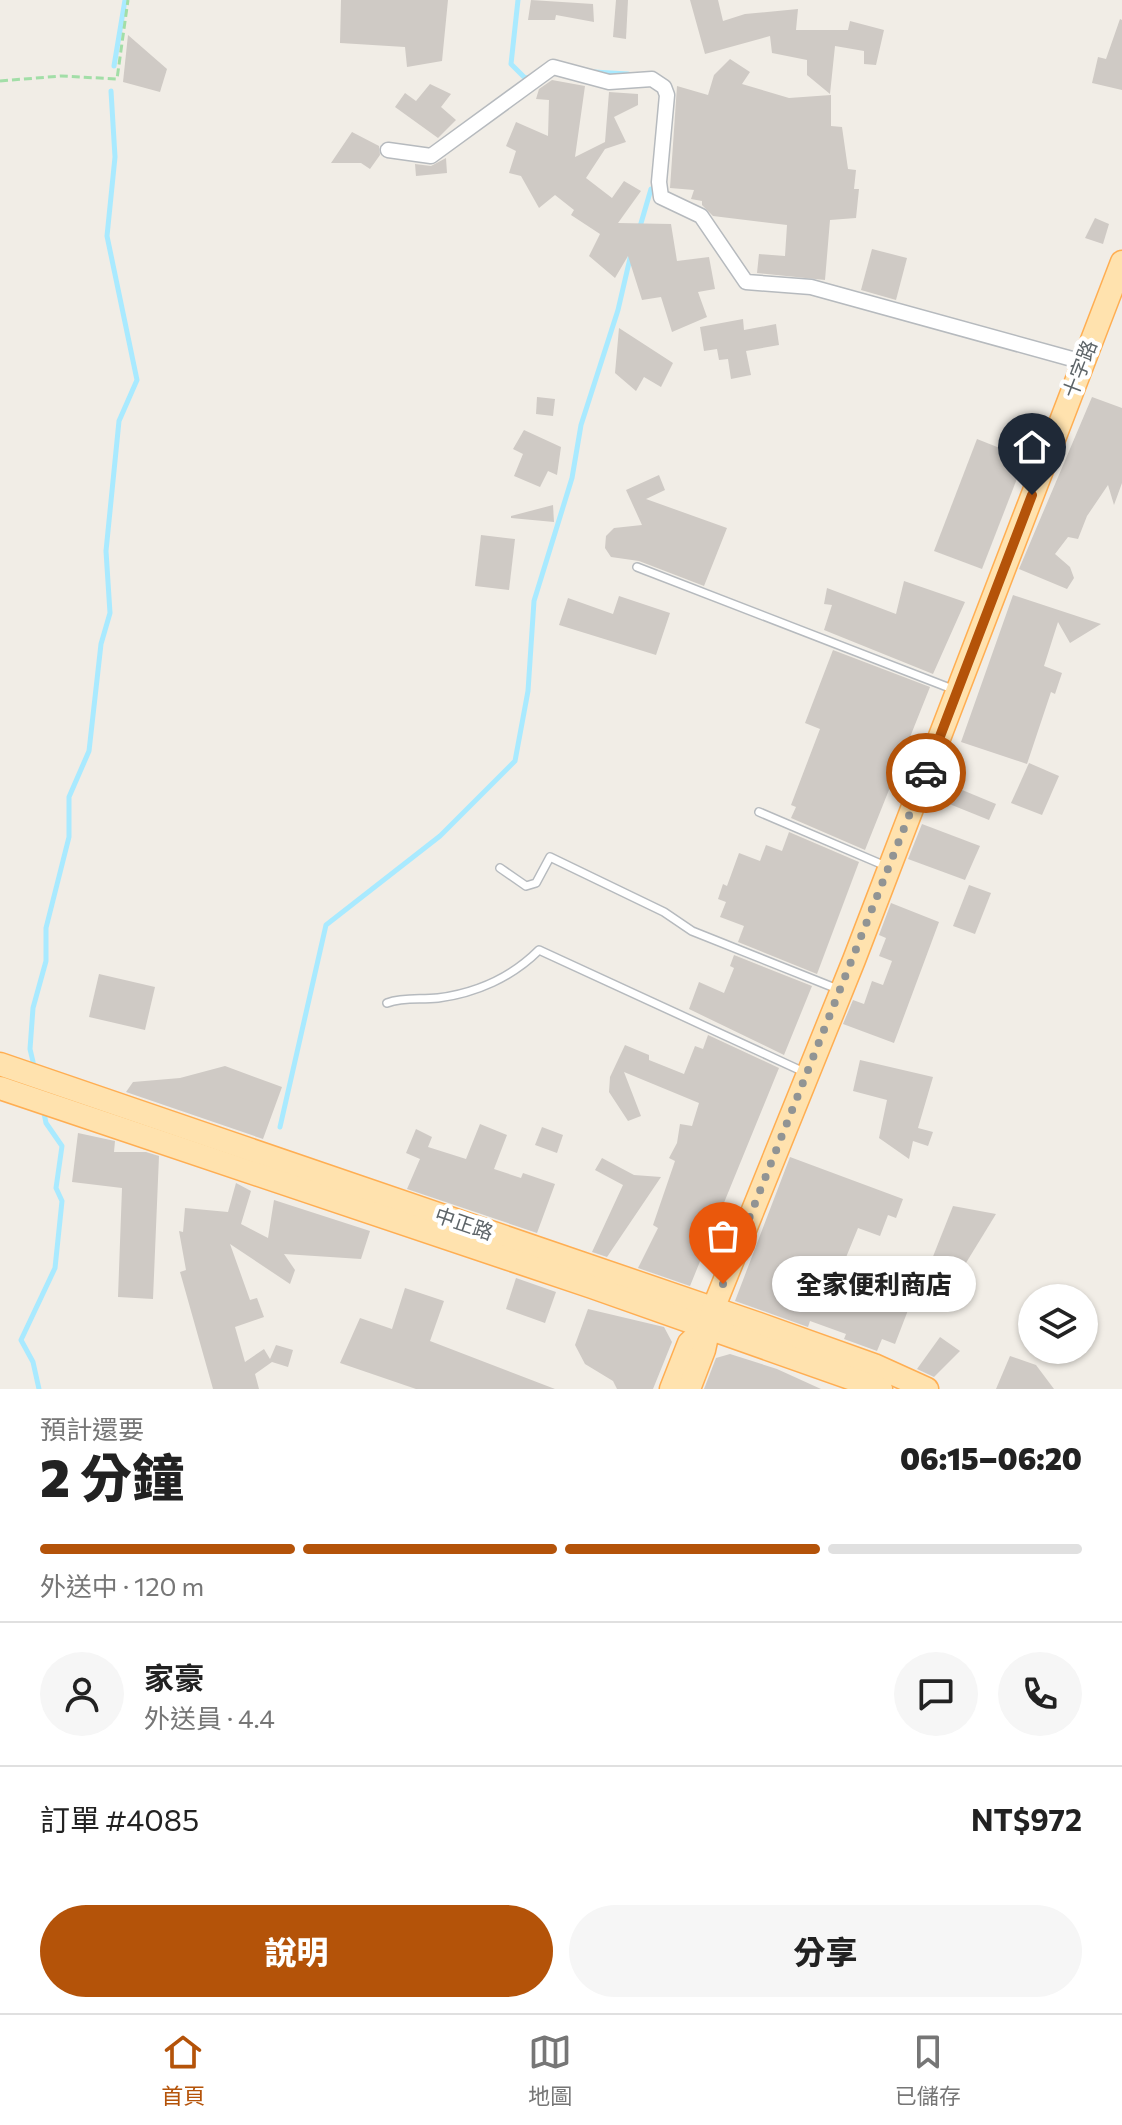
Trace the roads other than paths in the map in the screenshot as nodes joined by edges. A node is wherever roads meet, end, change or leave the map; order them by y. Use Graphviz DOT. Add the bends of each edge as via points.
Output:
graph roads {
  1 [pos="388,150"];
  2 [pos="1122,262"];
  3 [pos="1083,362"];
  4 [pos="637,567"];
  5 [pos="957,691"];
  6 [pos="759,812"];
  7 [pos="890,867"];
  8 [pos="500,868"];
  9 [pos="842,991"];
  10 [pos="387,1003"];
  11 [pos="0,1064"];
  12 [pos="809,1074"];
  13 [pos="0,1088"];
  14 [pos="710,1318"];
  15 [pos="671,1389"];
  16 [pos="689,1389"];
  17 [pos="881,1389"];
  18 [pos="927,1389"];
  1 -- 3 [label="street" via="431,156 553,67 609,82 652,79 667,95 661,197 701,216 746,282 811,287"];
  2 -- 3 [label="main road, 十字路"];
  3 -- 5 [label="main road, 十字路"];
  4 -- 5 [label="lane"];
  5 -- 7 [label="main road, 十字路"];
  6 -- 7 [label="lane"];
  7 -- 9 [label="main road, 十字路"];
  8 -- 9 [label="lane" via="526,886 536,883 550,857 692,931"];
  9 -- 12 [label="main road, 十字路"];
  10 -- 12 [label="lane" via="438,998 488,985 519,970 539,950"];
  11 -- 14 [label="main road, 中正路"];
  12 -- 14 [label="main road, 十字路"];
  13 -- 14 [label="main road, 中正路"];
  14 -- 15 [label="main road, 十字路" via="689,1343"];
  14 -- 16 [label="main road, 十字路"];
  14 -- 17 [label="main road, 中正路"];
  14 -- 18 [label="main road, 中正路" via="874,1365"];
}
